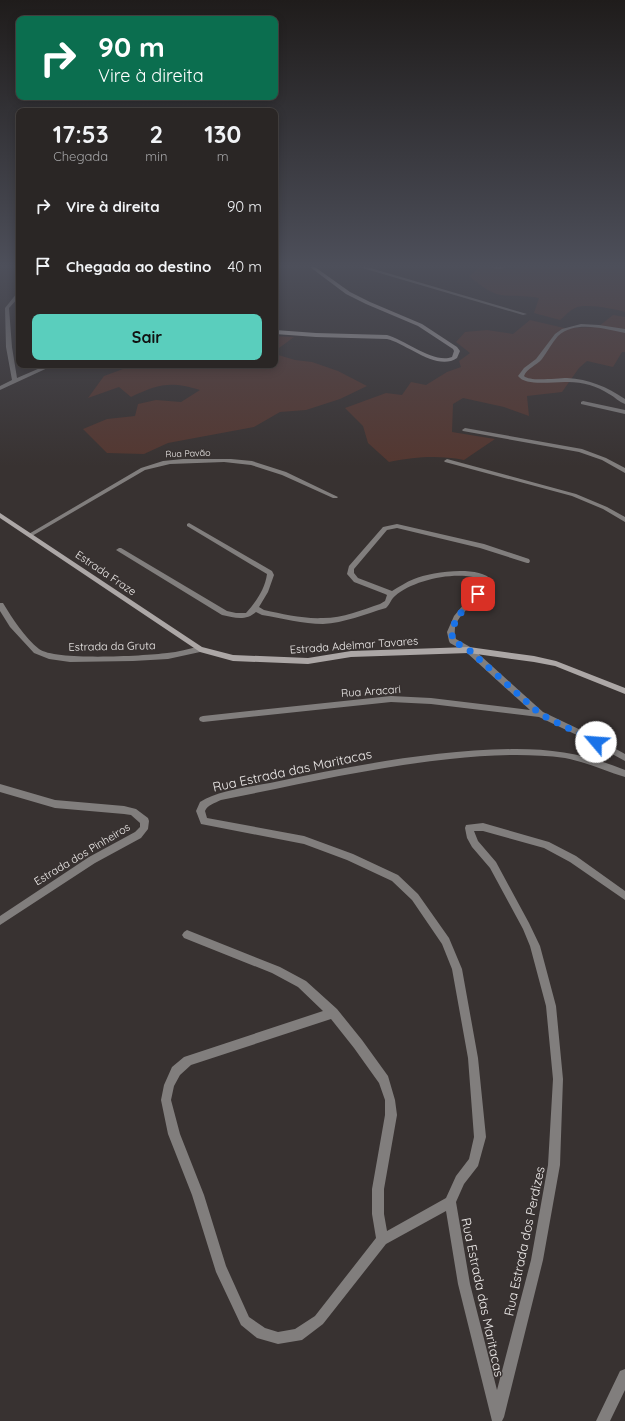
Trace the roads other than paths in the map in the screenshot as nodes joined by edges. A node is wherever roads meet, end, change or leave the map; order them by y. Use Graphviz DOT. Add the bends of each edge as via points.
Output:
graph roads {
  1 [pos="8,333"];
  2 [pos="293,333"];
  3 [pos="433,333"];
  4 [pos="560,333"];
  5 [pos="44,368"];
  6 [pos="15,381"];
  7 [pos="0,388"];
  8 [pos="625,402"];
  9 [pos="583,403"];
  10 [pos="625,412"];
  11 [pos="465,430"];
  12 [pos="447,461"];
  13 [pos="625,471"];
  14 [pos="334,497"];
  15 [pos="0,515"];
  16 [pos="625,520"];
  17 [pos="189,525"];
  18 [pos="30,535"];
  19 [pos="119,550"];
  20 [pos="526,561"];
  21 [pos="391,595"];
  22 [pos="0,605"];
  23 [pos="255,608"];
  24 [pos="200,649"];
  25 [pos="469,650"];
  26 [pos="625,691"];
  27 [pos="540,714"];
  28 [pos="203,718"];
  29 [pos="625,758"];
  30 [pos="625,774"];
  31 [pos="0,788"];
  32 [pos="625,896"];
  33 [pos="0,921"];
  34 [pos="187,935"];
  35 [pos="333,1013"];
  36 [pos="450,1202"];
  37 [pos="382,1240"];
  38 [pos="625,1376"];
  39 [pos="497,1419"];
  40 [pos="603,1421"];
  1 -- 6 [label="street"];
  2 -- 3 [label="street" via="395,339 440,360 450,360 457,351"];
  4 -- 8 [label="street" via="538,360 522,372 523,379 575,379 591,382 612,392"];
  5 -- 6 [label="street"];
  6 -- 7 [label="street"];
  9 -- 10 [label="street"];
  11 -- 13 [label="street" via="580,450"];
  12 -- 16 [label="street" via="574,495"];
  14 -- 18 [label="street, Rua Pavão" via="253,464 232,461 168,461 143,469"];
  15 -- 18 [label="street, Estrada Fraze"];
  17 -- 23 [label="street" via="270,573 264,597"];
  18 -- 24 [label="street, Estrada Fraze"];
  19 -- 23 [label="street" via="225,613 236,616 248,615"];
  20 -- 21 [label="street" via="482,546 389,526 351,568 350,574 356,580"];
  21 -- 23 [label="street" via="383,606 345,618 323,621 303,620 262,612"];
  21 -- 25 [label="street" via="427,577 460,574 484,576 489,580 488,585 465,608 451,632 453,641"];
  22 -- 24 [label="street, Estrada da Gruta" via="13,626 37,651 49,656 70,659 133,658 168,656"];
  24 -- 25 [label="street, Estrada Adelmar Tavares" via="233,658 308,661 366,654"];
  25 -- 26 [label="street, Estrada Adelmar Tavares" via="556,664"];
  25 -- 27 [label="street"];
  27 -- 28 [label="street, Rua Aracari" via="432,701 391,699"];
  27 -- 29 [label="street"];
  30 -- 36 [label="street, Rua Estrada das Maritacas" via="565,755 506,752 436,757 379,764 220,797 204,803 200,810 204,821 304,840 350,856 395,878 415,897 446,941 457,969 473,1058 480,1137 474,1162 460,1180"];
  31 -- 33 [label="street, Estrada dos Pinheiros" via="55,804 133,812 145,821 144,829 138,835 92,860"];
  32 -- 39 [label="street, Rua Estrada dos Perdizes" via="573,859 546,845 484,827 469,828 470,835 493,865 535,946 551,1006 558,1079 553,1172 537,1260"];
  34 -- 35 [label="street" via="296,980"];
  35 -- 37 [label="street" via="384,1080 390,1100 391,1115 378,1189"];
  35 -- 37 [label="street" via="188,1061 176,1072 168,1085 166,1100 174,1134 198,1195 220,1268 245,1321 262,1333 278,1338 297,1335 319,1320"];
  36 -- 37 [label="street"];
  36 -- 39 [label="street, Rua Estrada das Maritacas" via="464,1284"];
  38 -- 40 [label="street"];
}
